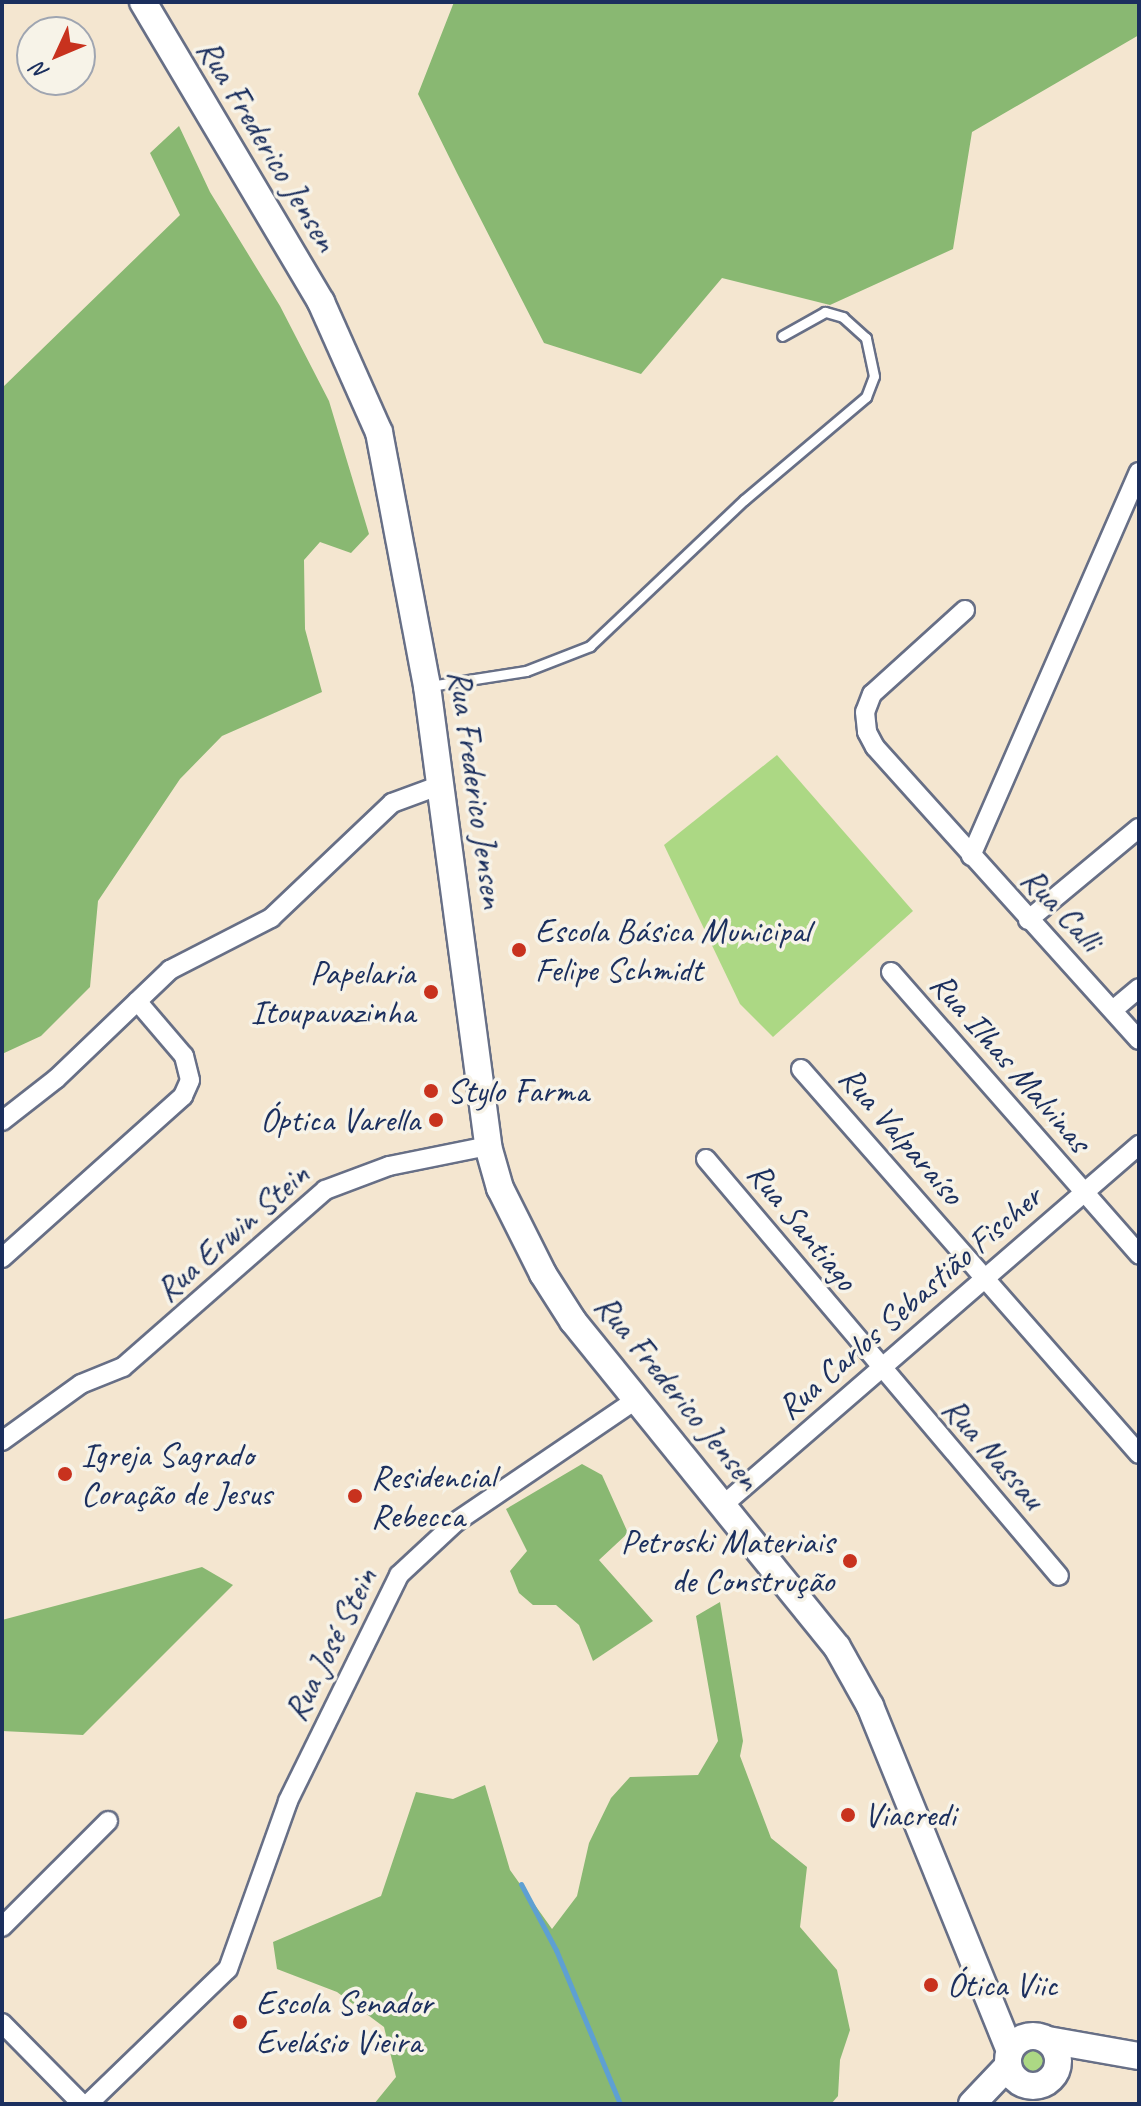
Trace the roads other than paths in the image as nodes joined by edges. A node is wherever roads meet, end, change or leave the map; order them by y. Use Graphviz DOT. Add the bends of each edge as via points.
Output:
graph roads {
  1 [pos="143,2"];
  2 [pos="782,336"];
  3 [pos="1139,472"];
  4 [pos="965,610"];
  5 [pos="427,686"];
  6 [pos="441,785"];
  7 [pos="1139,828"];
  8 [pos="971,856"];
  9 [pos="1028,920"];
  10 [pos="891,972"];
  11 [pos="1139,988"];
  12 [pos="137,1001"];
  13 [pos="1113,1010"];
  14 [pos="1139,1040"];
  15 [pos="801,1069"];
  16 [pos="2,1121"];
  17 [pos="1139,1145"];
  18 [pos="488,1146"];
  19 [pos="706,1159"];
  20 [pos="1082,1193"];
  21 [pos="1139,1254"];
  22 [pos="2,1258"];
  23 [pos="986,1280"];
  24 [pos="881,1371"];
  25 [pos="634,1401"];
  26 [pos="2,1441"];
  27 [pos="1139,1454"];
  28 [pos="722,1506"];
  29 [pos="1059,1576"];
  30 [pos="108,1821"];
  31 [pos="2,1927"];
  32 [pos="984,1984"];
  33 [pos="2,2023"];
  34 [pos="1042,2038"];
  35 [pos="1111,2051"];
  36 [pos="1139,2056"];
  37 [pos="1013,2067"];
  38 [pos="1059,2067"];
  39 [pos="975,2102"];
  40 [pos="85,2104"];
  1 -- 5 [label="main road, Rua Frederico Jensen" via="321,302 355,371 383,450"];
  2 -- 5 [label="lane" via="825,312 843,317 866,338 874,376 866,397 755,491 590,646 526,671"];
  3 -- 8 [label="street"];
  4 -- 8 [label="street, Rua Calli" via="872,694 865,712 875,747"];
  5 -- 6 [label="main road, Rua Frederico Jensen"];
  6 -- 12 [label="street" via="392,803 271,918 170,970"];
  6 -- 18 [label="main road, Rua Frederico Jensen"];
  7 -- 9 [label="street"];
  8 -- 9 [label="street, Rua Calli"];
  9 -- 13 [label="street, Rua Calli"];
  10 -- 20 [label="street, Rua Ilhas Malvinas"];
  11 -- 13 [label="street"];
  12 -- 16 [label="street" via="56,1079"];
  12 -- 22 [label="street" via="184,1056 190,1080 183,1096"];
  13 -- 14 [label="street, Rua Calli"];
  15 -- 23 [label="street, Rua Valparaíso"];
  17 -- 20 [label="street, Rua Carlos Sebastião Fischer"];
  18 -- 25 [label="main road, Rua Frederico Jensen" via="500,1188 543,1274"];
  18 -- 26 [label="street, Rua Erwin Stein" via="389,1166 325,1190 123,1367 81,1384"];
  19 -- 24 [label="street, Rua Santiago"];
  20 -- 21 [label="street, Rua Ilhas Malvinas"];
  20 -- 23 [label="street, Rua Carlos Sebastião Fischer"];
  23 -- 24 [label="street, Rua Carlos Sebastião Fischer"];
  23 -- 27 [label="street, Rua Valparaíso"];
  24 -- 28 [label="street, Rua Carlos Sebastião Fischer"];
  24 -- 29 [label="street, Rua Nassau"];
  25 -- 28 [label="main road, Rua Frederico Jensen"];
  25 -- 40 [label="street, Rua José Stein" via="456,1522 399,1575 288,1801 228,1969"];
  28 -- 32 [label="main road, Rua Frederico Jensen" via="810,1609 870,1706"];
  30 -- 31 [label="street"];
  32 -- 34 [label="main road, Rua Frederico Jensen"];
  32 -- 37 [label="main road, Rua Frederico Jensen"];
  33 -- 40 [label="street"];
  34 -- 35 [label="main road"];
  34 -- 37 [label="main road" via="1021,2038"];
  34 -- 38 [label="main road"];
  35 -- 36 [label="main road"];
  35 -- 38 [label="main road"];
  37 -- 38 [label="main road" via="1042,2085"];
  37 -- 39 [label="main road"];
}
